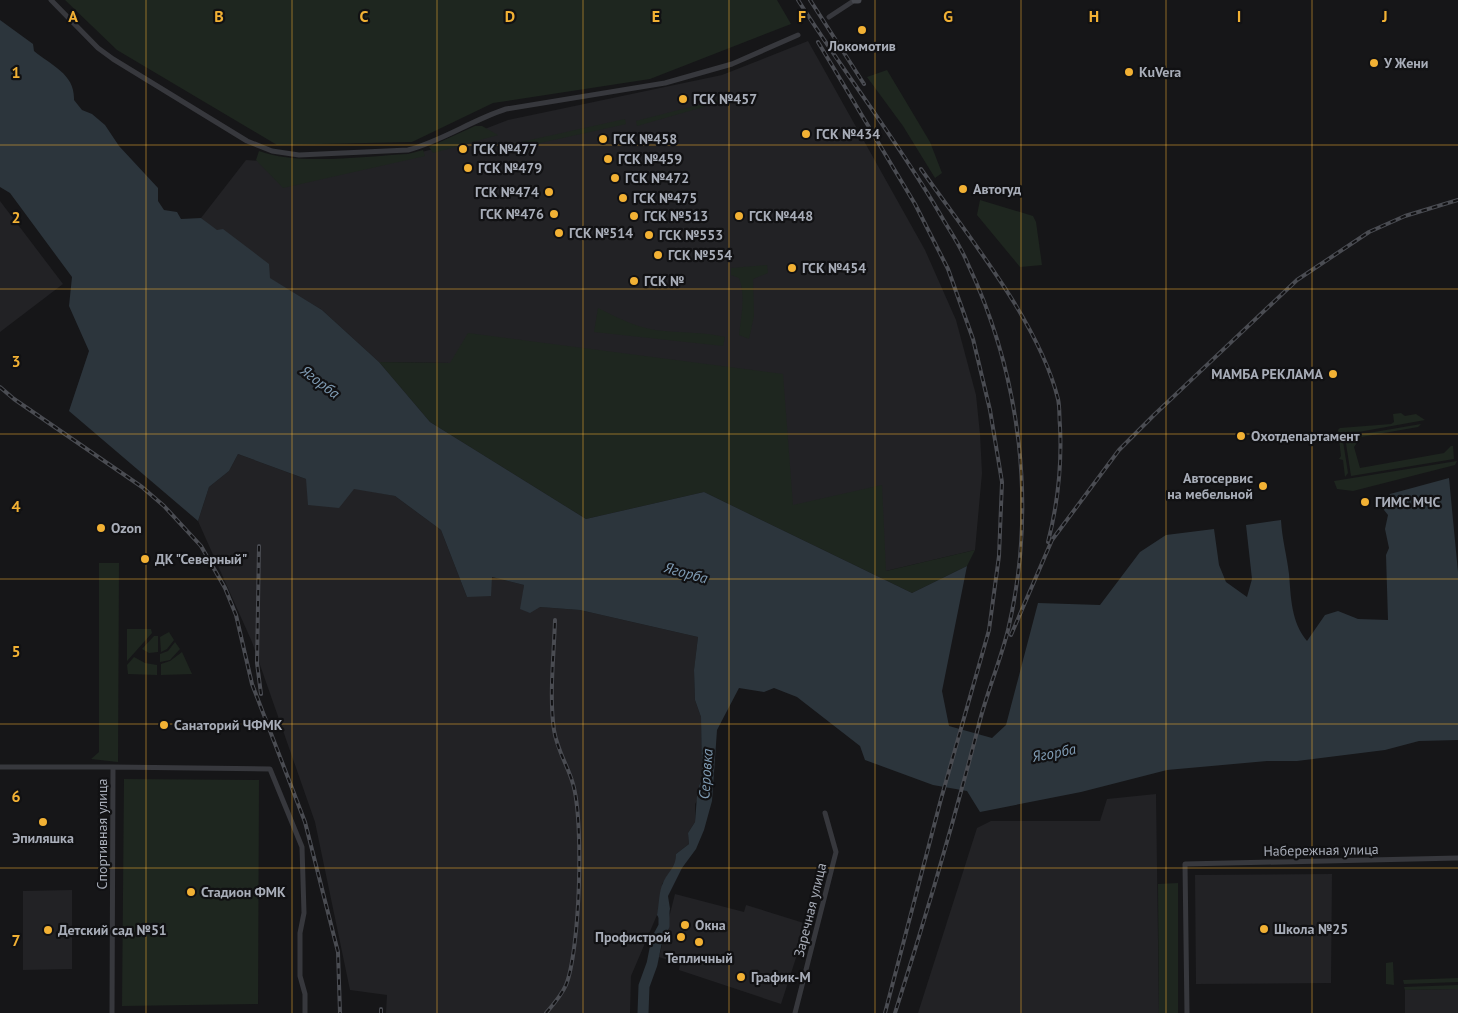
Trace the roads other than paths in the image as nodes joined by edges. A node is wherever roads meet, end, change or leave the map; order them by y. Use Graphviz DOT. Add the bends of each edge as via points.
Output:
graph roads {
  1 [pos="51,0"];
  2 [pos="856,0"];
  3 [pos="829,17"];
  4 [pos="798,35"];
  5 [pos="0,767"];
  6 [pos="113,767"];
  7 [pos="825,813"];
  8 [pos="1458,858"];
  9 [pos="112,1013"];
  10 [pos="305,1013"];
  11 [pos="795,1013"];
  12 [pos="1187,1013"];
  1 -- 4 [label="street" via="113,59 247,141 292,155 408,150 506,109 665,83 732,64"];
  2 -- 3 [label="street"];
  5 -- 6 [label="street, Спортивная улица"];
  6 -- 9 [label="street, Спортивная улица"];
  6 -- 10 [label="street" via="270,768 302,847 304,913 300,933 300,976 305,994"];
  7 -- 11 [label="street, Заречная улица" via="836,852"];
  8 -- 12 [label="street, Набережная улица" via="1185,864"];
}
